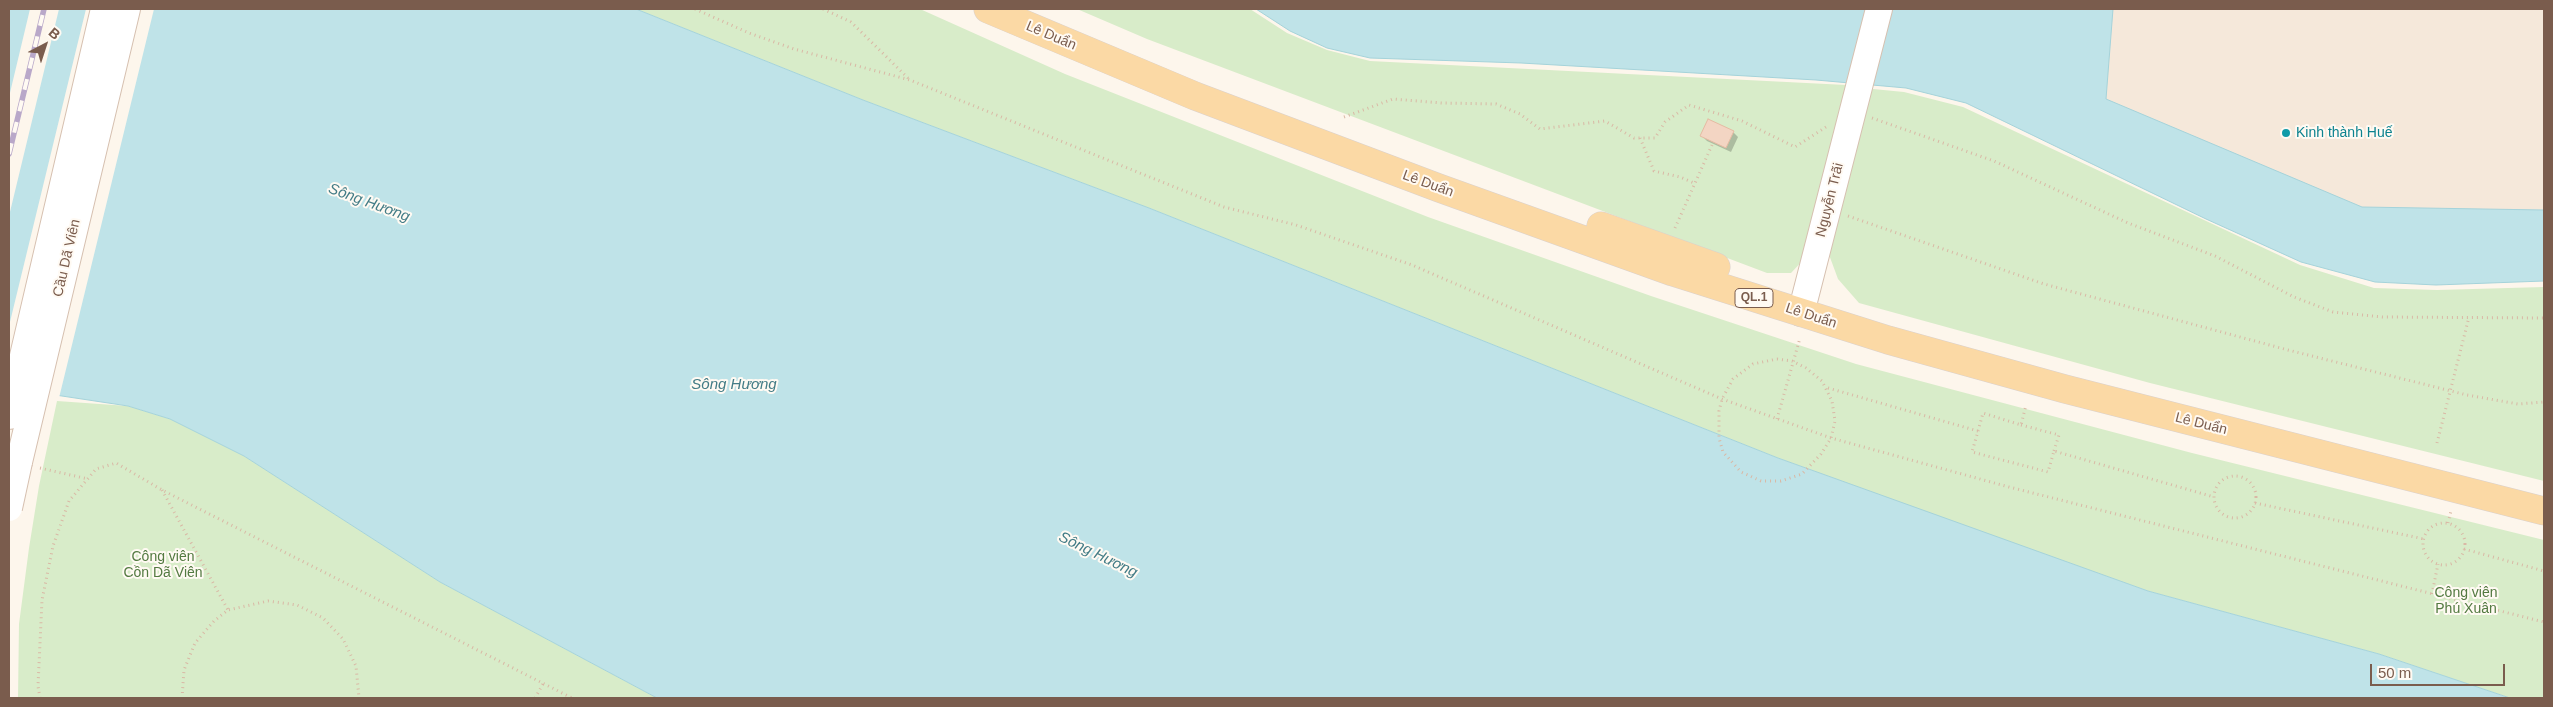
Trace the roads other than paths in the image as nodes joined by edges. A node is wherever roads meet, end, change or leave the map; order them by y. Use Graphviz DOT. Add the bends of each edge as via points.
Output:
graph roads {
  1 [pos="104,9"];
  2 [pos="127,9"];
  3 [pos="988,9"];
  4 [pos="1035,9"];
  5 [pos="1879,9"];
  6 [pos="1802,315"];
  7 [pos="9,416"];
  8 [pos="2544,492"];
  9 [pos="9,508"];
  10 [pos="2544,511"];
  1 -- 7 [label="main road, Cầu Dã Viên"];
  2 -- 9 [label="main road, Cầu Dã Viên, bridge"];
  3 -- 6 [label="main road, Lê Duẩn / QL.1" via="1195,96 1439,188"];
  4 -- 6 [label="main road, Lê Duẩn / QL.1" via="1171,68 1297,117 1734,273"];
  5 -- 6 [label="main road, Nguyễn Trãi"];
  6 -- 8 [label="main road, Lê Duẩn / QL.1" via="1957,343"];
  6 -- 10 [label="main road, Lê Duẩn / QL.1" via="2065,390"];
}
